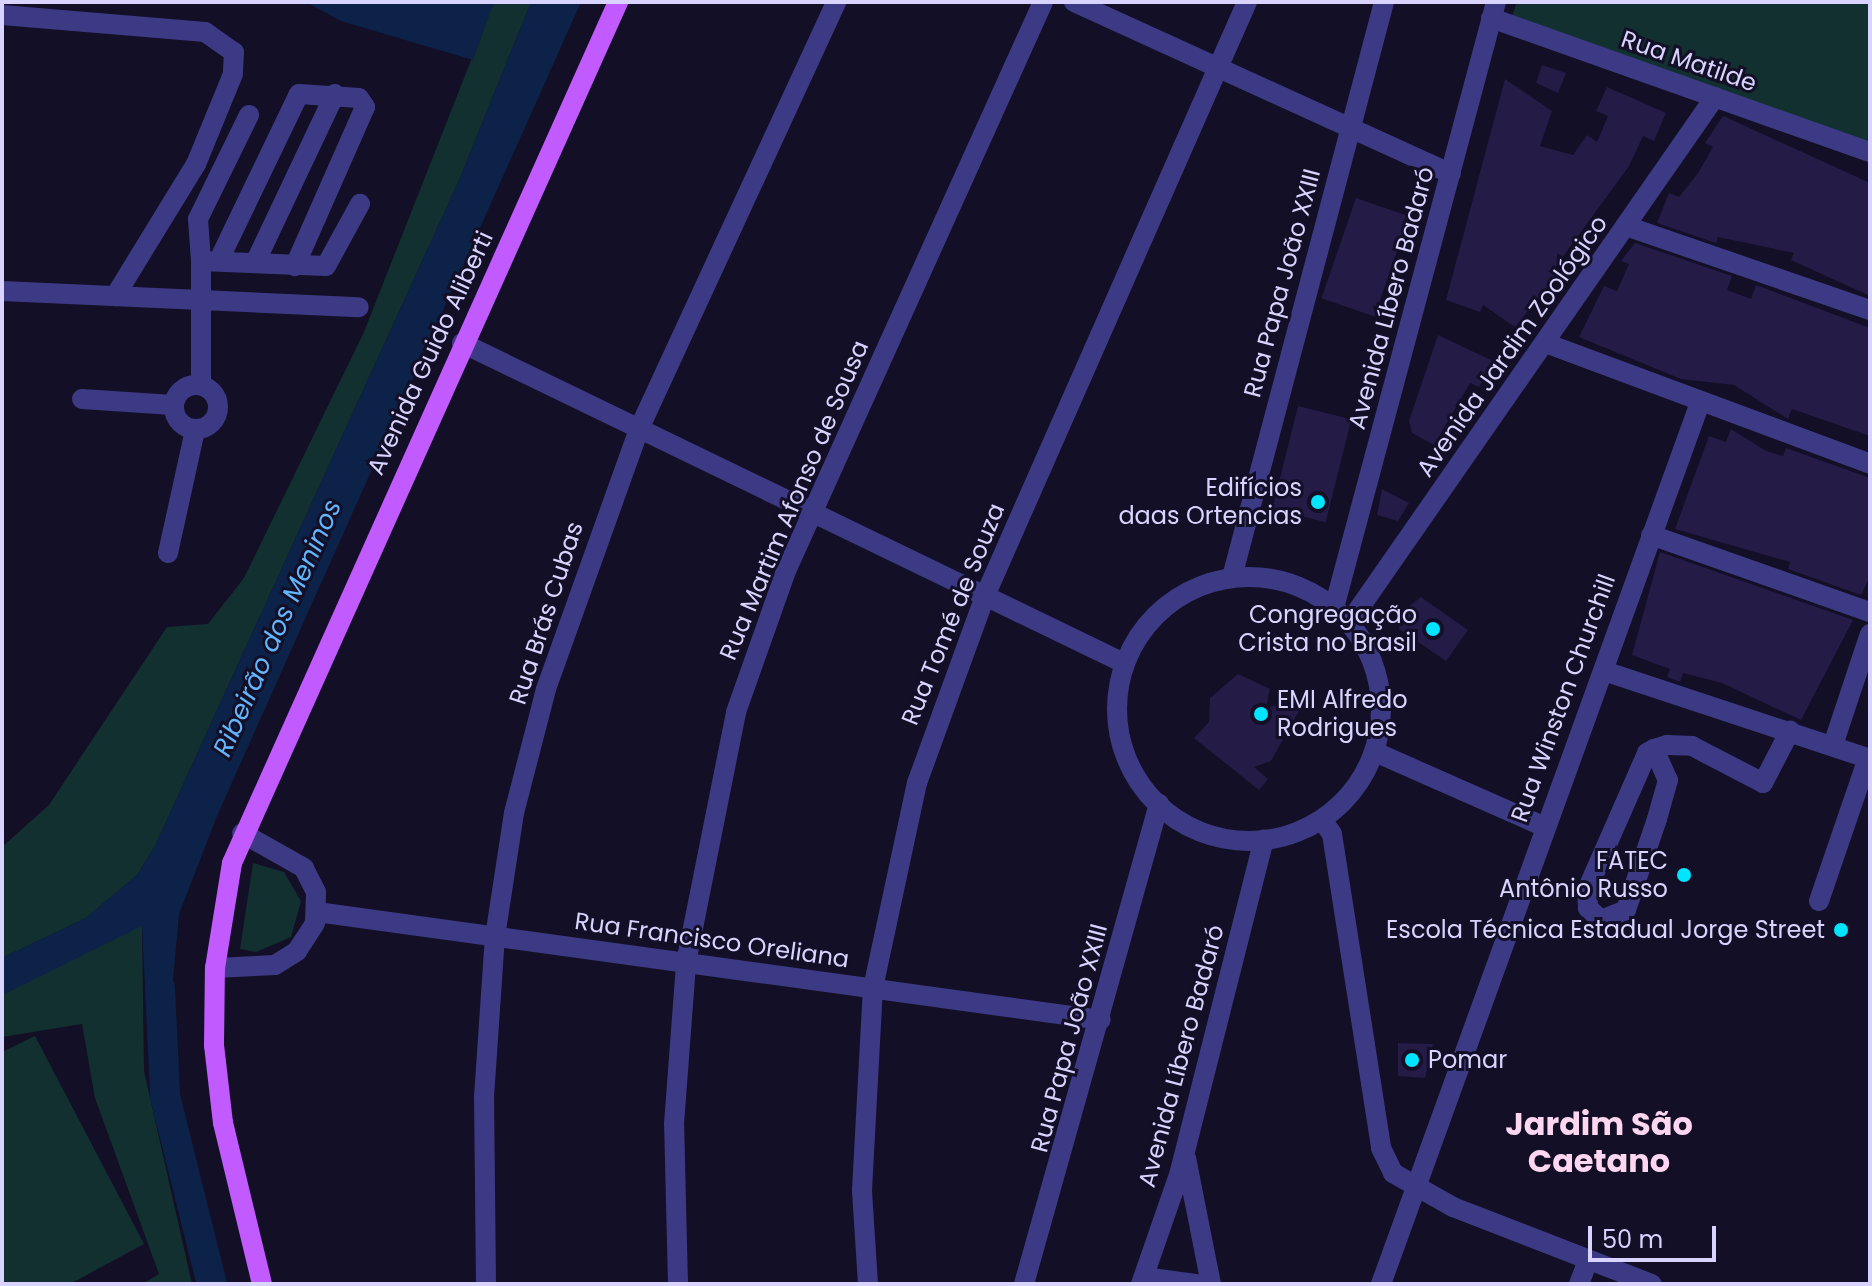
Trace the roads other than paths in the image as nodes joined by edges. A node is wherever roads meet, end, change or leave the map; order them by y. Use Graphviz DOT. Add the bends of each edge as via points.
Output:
graph roads {
  1 [pos="618,2"];
  2 [pos="836,2"];
  3 [pos="1043,2"];
  4 [pos="1074,2"];
  5 [pos="1247,2"];
  6 [pos="1384,2"];
  7 [pos="1493,10"];
  8 [pos="2,15"];
  9 [pos="1218,68"];
  10 [pos="335,94"];
  11 [pos="1715,97"];
  12 [pos="249,115"];
  13 [pos="1349,127"];
  14 [pos="1870,152"];
  15 [pos="1451,174"];
  16 [pos="360,204"];
  17 [pos="1626,226"];
  18 [pos="210,260"];
  19 [pos="255,263"];
  20 [pos="295,266"];
  21 [pos="2,291"];
  22 [pos="115,296"];
  23 [pos="198,300"];
  24 [pos="359,307"];
  25 [pos="1870,310"];
  26 [pos="462,343"];
  27 [pos="1548,344"];
  28 [pos="201,384"];
  29 [pos="82,399"];
  30 [pos="1700,403"];
  31 [pos="173,405"];
  32 [pos="639,429"];
  33 [pos="195,430"];
  34 [pos="1870,464"];
  35 [pos="812,512"];
  36 [pos="1651,535"];
  37 [pos="168,553"];
  38 [pos="1232,577"];
  39 [pos="985,596"];
  40 [pos="1334,608"];
  41 [pos="1870,612"];
  42 [pos="1349,623"];
  43 [pos="1870,634"];
  44 [pos="1124,663"];
  45 [pos="1604,671"];
  46 [pos="1790,731"];
  47 [pos="1833,745"];
  48 [pos="1654,749"];
  49 [pos="1375,752"];
  50 [pos="1869,758"];
  51 [pos="1159,804"];
  52 [pos="1322,820"];
  53 [pos="1543,826"];
  54 [pos="242,833"];
  55 [pos="1264,840"];
  56 [pos="1819,901"];
  57 [pos="317,912"];
  58 [pos="495,937"];
  59 [pos="686,963"];
  60 [pos="215,968"];
  61 [pos="873,988"];
  62 [pos="1101,1020"];
  63 [pos="1185,1152"];
  64 [pos="1413,1189"];
  65 [pos="1588,1261"];
  66 [pos="1143,1280"];
  67 [pos="262,1284"];
  68 [pos="486,1284"];
  69 [pos="678,1284"];
  70 [pos="868,1284"];
  71 [pos="1024,1284"];
  72 [pos="1196,1284"];
  73 [pos="1211,1284"];
  74 [pos="1381,1284"];
  75 [pos="1579,1284"];
  76 [pos="1652,1284"];
  1 -- 26 [label="main road, Avenida Guido Aliberti"];
  2 -- 32 [label="street, Rua Brás Cubas"];
  3 -- 35 [label="street, Rua Martim Afonso de Sousa"];
  4 -- 9 [label="street"];
  5 -- 9 [label="street, Rua Tomé de Souza"];
  6 -- 13 [label="street, Rua Papa João XXIII"];
  7 -- 11 [label="street, Rua Matilde"];
  7 -- 15 [label="street, Avenida Líbero Badaró"];
  8 -- 22 [label="street" via="205,32 234,52 233,74 196,164"];
  9 -- 13 [label="street"];
  9 -- 39 [label="street, Rua Tomé de Souza"];
  10 -- 18 [label="street" via="299,94"];
  10 -- 19 [label="street"];
  10 -- 20 [label="street" via="365,107"];
  11 -- 14 [label="street, Rua Matilde"];
  11 -- 17 [label="street, Avenida Jardim Zoológico"];
  12 -- 18 [label="street" via="198,219"];
  13 -- 15 [label="street"];
  13 -- 38 [label="street, Rua Papa João XXIII"];
  15 -- 40 [label="street, Avenida Líbero Badaró"];
  16 -- 20 [label="street" via="331,263"];
  17 -- 25 [label="street"];
  17 -- 27 [label="street, Avenida Jardim Zoológico"];
  18 -- 19 [label="street"];
  18 -- 23 [label="street"];
  19 -- 20 [label="street"];
  21 -- 22 [label="street"];
  22 -- 23 [label="street"];
  23 -- 24 [label="street"];
  23 -- 28 [label="street"];
  26 -- 32 [label="street"];
  26 -- 54 [label="main road, Avenida Guido Aliberti"];
  27 -- 30 [label="street"];
  27 -- 42 [label="street, Avenida Jardim Zoológico"];
  28 -- 31 [label="street" via="182,388"];
  28 -- 33 [label="street" via="215,393 219,410 211,425"];
  29 -- 31 [label="street"];
  30 -- 34 [label="street"];
  30 -- 36 [label="street, Rua Winston Churchill"];
  31 -- 33 [label="street" via="179,422"];
  32 -- 35 [label="street"];
  32 -- 58 [label="street, Rua Brás Cubas" via="546,689 514,813"];
  33 -- 37 [label="street"];
  35 -- 39 [label="street"];
  35 -- 59 [label="street, Rua Martim Afonso de Sousa" via="736,712"];
  36 -- 41 [label="street"];
  36 -- 45 [label="street, Rua Winston Churchill"];
  38 -- 40 [label="street" via="1303,588"];
  38 -- 44 [label="street" via="1171,601 1147,623"];
  39 -- 44 [label="street"];
  39 -- 61 [label="street, Rua Tomé de Souza" via="917,783"];
  40 -- 42 [label="street"];
  42 -- 49 [label="street" via="1378,684"];
  43 -- 47 [label="street"];
  44 -- 51 [label="street" via="1117,722 1126,758"];
  45 -- 46 [label="street"];
  45 -- 53 [label="street, Rua Winston Churchill"];
  46 -- 47 [label="street"];
  46 -- 48 [label="street" via="1763,783 1692,746"];
  47 -- 50 [label="street"];
  48 -- 48 [label="street" via="1632,779 1587,890 1588,908 1601,920 1626,910 1657,819 1668,780"];
  49 -- 52 [label="street" via="1353,791"];
  49 -- 53 [label="street"];
  50 -- 56 [label="street"];
  51 -- 55 [label="street" via="1202,832"];
  51 -- 62 [label="street, Rua Papa João XXIII"];
  52 -- 55 [label="street"];
  52 -- 64 [label="street" via="1332,834 1381,1148"];
  53 -- 64 [label="street, Rua Winston Churchill"];
  54 -- 57 [label="street" via="304,868"];
  54 -- 60 [label="main road, Avenida Guido Aliberti"];
  55 -- 63 [label="street, Avenida Líbero Badaró"];
  57 -- 58 [label="street, Rua Francisco Oreliana"];
  57 -- 60 [label="street" via="305,943 287,959"];
  58 -- 59 [label="street, Rua Francisco Oreliana"];
  58 -- 68 [label="street, Rua Brás Cubas" via="484,1097"];
  59 -- 61 [label="street, Rua Francisco Oreliana"];
  59 -- 69 [label="street, Rua Martim Afonso de Sousa" via="674,1124"];
  60 -- 67 [label="main road, Avenida Guido Aliberti" via="217,1091"];
  61 -- 62 [label="street, Rua Francisco Oreliana"];
  61 -- 70 [label="street, Rua Tomé de Souza" via="862,1190"];
  62 -- 71 [label="street, Rua Papa João XXIII"];
  63 -- 66 [label="street, Avenida Líbero Badaró"];
  63 -- 73 [label="street"];
  64 -- 65 [label="street"];
  64 -- 74 [label="street, Rua Winston Churchill"];
  65 -- 75 [label="street"];
  65 -- 76 [label="street"];
  66 -- 72 [label="street"];
}
